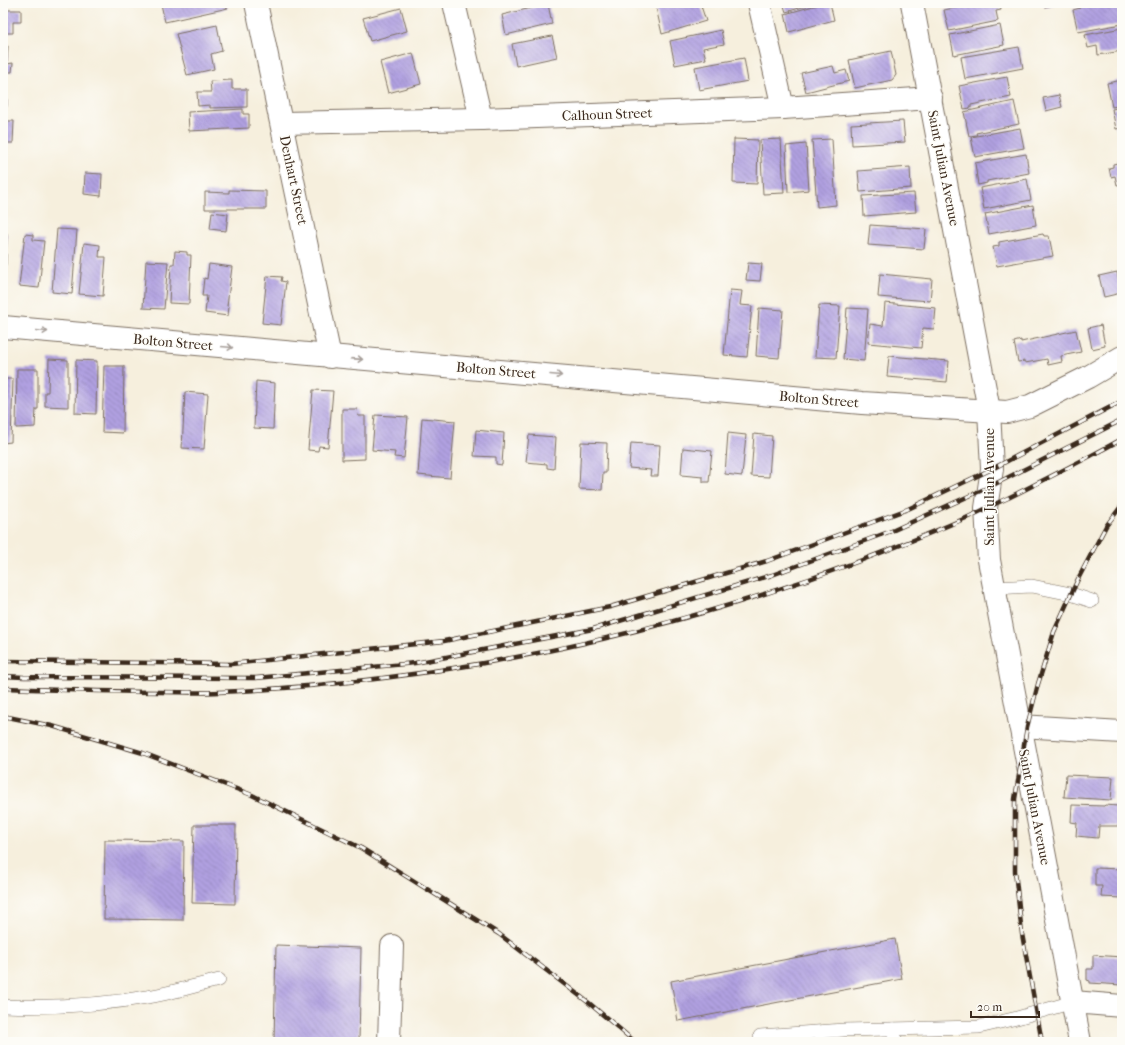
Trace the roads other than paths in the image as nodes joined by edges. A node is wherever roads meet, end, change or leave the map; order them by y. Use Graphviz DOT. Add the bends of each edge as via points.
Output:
graph roads {
  1 [pos="256,3"];
  2 [pos="454,3"];
  3 [pos="759,3"];
  4 [pos="912,3"];
  5 [pos="930,98"];
  6 [pos="784,108"];
  7 [pos="481,119"];
  8 [pos="282,123"];
  9 [pos="3,327"];
  10 [pos="330,357"];
  11 [pos="1122,357"];
  12 [pos="989,410"];
  13 [pos="994,588"];
  14 [pos="1092,600"];
  15 [pos="1020,726"];
  16 [pos="1122,732"];
  17 [pos="392,946"];
  18 [pos="219,980"];
  19 [pos="1073,1002"];
  20 [pos="3,1006"];
  21 [pos="1122,1006"];
  22 [pos="893,1029"];
  23 [pos="760,1036"];
  24 [pos="389,1042"];
  25 [pos="896,1042"];
  26 [pos="1080,1042"];
  1 -- 8 [label="street, Denhart Street"];
  2 -- 7 [label="street"];
  3 -- 6 [label="street"];
  4 -- 5 [label="street, Saint Julian Avenue"];
  5 -- 6 [label="street, Calhoun Street"];
  5 -- 12 [label="street, Saint Julian Avenue"];
  6 -- 7 [label="street, Calhoun Street"];
  7 -- 8 [label="street, Calhoun Street"];
  8 -- 10 [label="street, Denhart Street"];
  9 -- 10 [label="street, Bolton Street, one-way"];
  10 -- 12 [label="street, Bolton Street, one-way" via="862,403"];
  11 -- 12 [label="street, Bolton Street" via="1030,406 1007,412"];
  12 -- 13 [label="street, Saint Julian Avenue" via="992,468 986,508 989,560"];
  13 -- 14 [label="lane" via="1032,586"];
  13 -- 15 [label="street, Saint Julian Avenue"];
  15 -- 16 [label="street"];
  15 -- 19 [label="street, Saint Julian Avenue"];
  17 -- 24 [label="street"];
  18 -- 20 [label="lane" via="153,996 86,1005 36,1008"];
  19 -- 21 [label="street"];
  19 -- 22 [label="lane" via="979,1027"];
  19 -- 26 [label="street, Saint Julian Avenue"];
  22 -- 23 [label="lane"];
  22 -- 25 [label="lane"];
}
